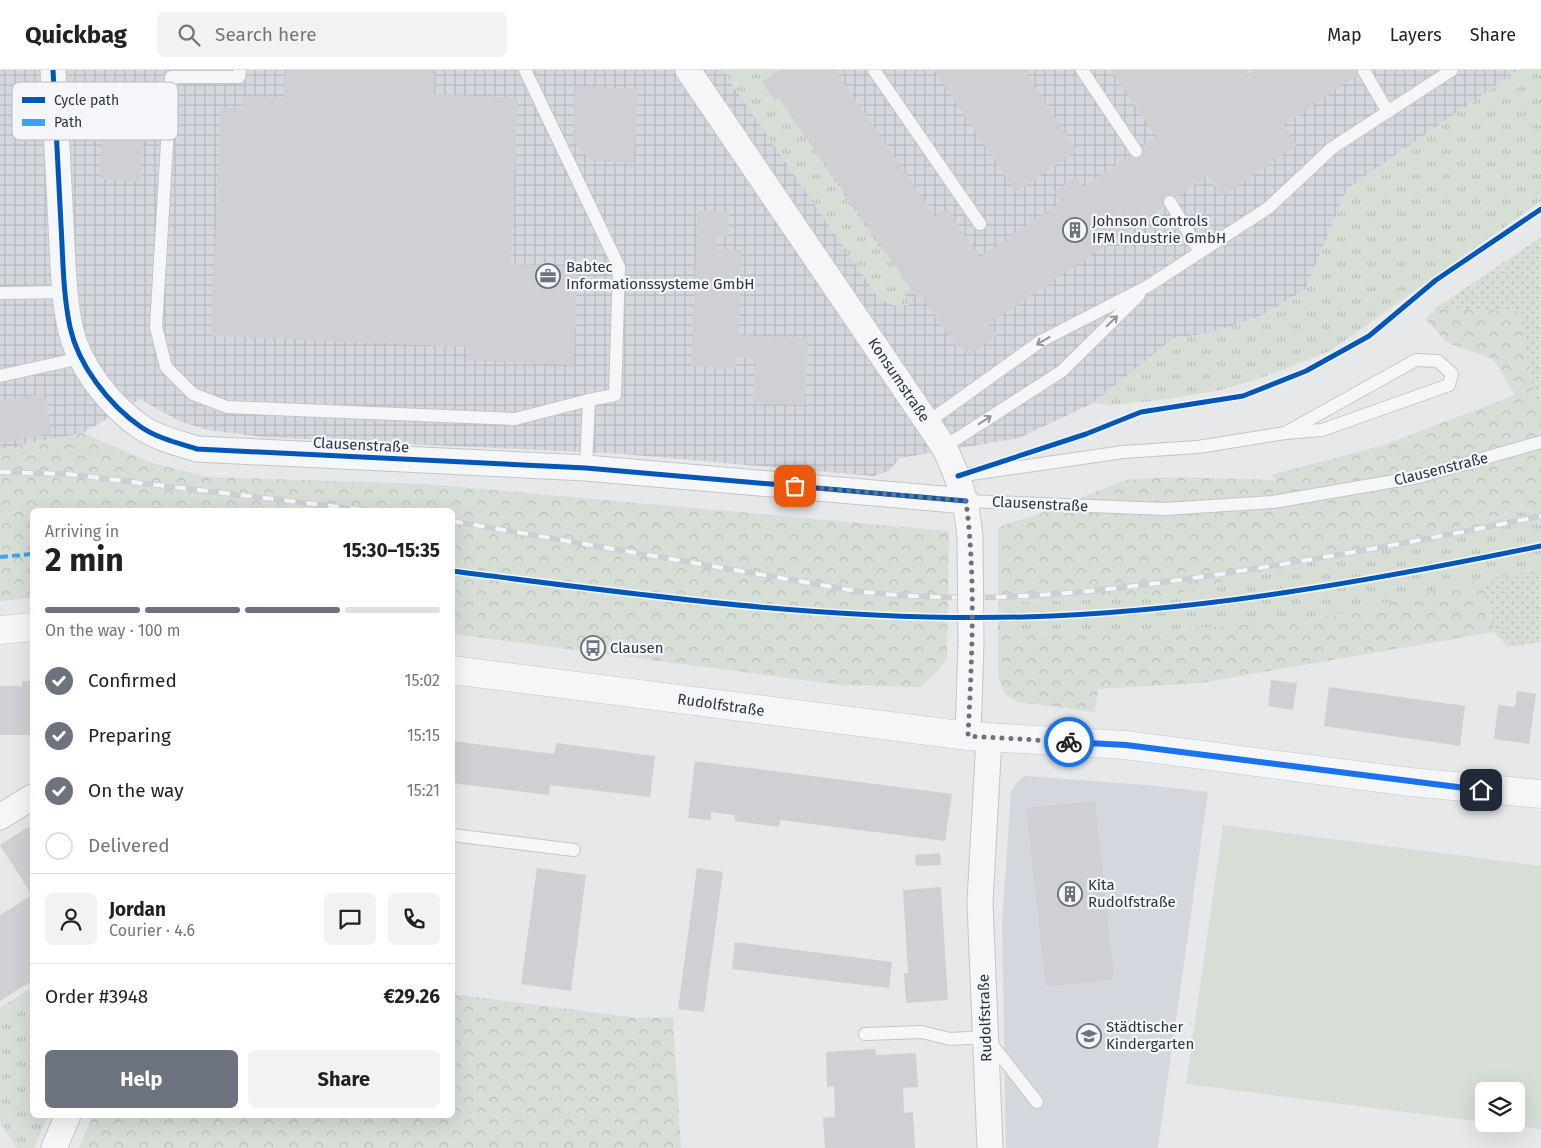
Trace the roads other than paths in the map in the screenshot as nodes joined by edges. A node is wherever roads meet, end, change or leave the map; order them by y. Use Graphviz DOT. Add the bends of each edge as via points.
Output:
graph roads {
  1 [pos="240,70"];
  2 [pos="525,70"];
  3 [pos="688,70"];
  4 [pos="874,70"];
  5 [pos="1082,70"];
  6 [pos="1452,70"];
  7 [pos="1364,71"];
  8 [pos="171,82"];
  9 [pos="1388,112"];
  10 [pos="57,140"];
  11 [pos="167,140"];
  12 [pos="1136,151"];
  13 [pos="1170,202"];
  14 [pos="980,224"];
  15 [pos="1200,252"];
  16 [pos="1148,286"];
  17 [pos="65,292"];
  18 [pos="0,293"];
  19 [pos="81,358"];
  20 [pos="0,376"];
  21 [pos="590,400"];
  22 [pos="928,422"];
  23 [pos="1285,433"];
  24 [pos="1541,442"];
  25 [pos="944,447"];
  26 [pos="586,468"];
  27 [pos="958,476"];
  28 [pos="966,501"];
  29 [pos="30,628"];
  30 [pos="0,630"];
  31 [pos="455,670"];
  32 [pos="979,737"];
  33 [pos="1541,794"];
  34 [pos="30,798"];
  35 [pos="0,817"];
  36 [pos="455,835"];
  37 [pos="574,850"];
  38 [pos="865,1034"];
  39 [pos="986,1037"];
  40 [pos="1037,1102"];
  41 [pos="67,1118"];
  42 [pos="54,1148"];
  43 [pos="990,1148"];
  1 -- 8 [label="lane" via="239,77 171,77"];
  2 -- 21 [label="lane" via="619,267 615,395"];
  3 -- 22 [label="street, Konsumstraße"];
  4 -- 14 [label="lane"];
  5 -- 12 [label="lane"];
  6 -- 9 [label="lane"];
  7 -- 9 [label="lane"];
  9 -- 15 [label="lane" via="1332,148 1268,208"];
  10 -- 17 [label="street, Clausenstraße"];
  11 -- 21 [label="lane" via="156,327 166,367 193,394 227,407 514,419"];
  13 -- 15 [label="lane"];
  15 -- 16 [label="lane"];
  16 -- 22 [label="lane, one-way" via="1041,341"];
  25 -- 16 [label="lane, one-way" via="1062,371"];
  17 -- 18 [label="lane"];
  17 -- 19 [label="street, Clausenstraße" via="70,328"];
  19 -- 20 [label="lane"];
  19 -- 26 [label="street, Clausenstraße" via="118,408 141,427 197,449"];
  21 -- 26 [label="lane"];
  22 -- 25 [label="street, Konsumstraße"];
  23 -- 23 [label="lane" via="1416,360 1438,361 1452,374 1449,385 1382,409 1322,430"];
  23 -- 27 [label="lane" via="1198,447 1124,452"];
  24 -- 28 [label="lane, Clausenstraße" via="1418,477 1272,502 1165,509"];
  25 -- 27 [label="street, Konsumstraße"];
  26 -- 28 [label="street, Clausenstraße"];
  27 -- 28 [label="street, Konsumstraße"];
  28 -- 32 [label="street, Konsumstraße, bridge" via="970,536 971,642"];
  29 -- 30 [label="street"];
  31 -- 32 [label="street, Rudolfstraße"];
  32 -- 33 [label="street, Rudolfstraße" via="1126,745 1410,782"];
  32 -- 39 [label="street, Rudolfstraße" via="980,902"];
  34 -- 35 [label="street"];
  36 -- 37 [label="lane"];
  38 -- 39 [label="lane" via="922,1032 950,1039"];
  39 -- 40 [label="lane"];
  39 -- 43 [label="street, Rudolfstraße"];
  41 -- 42 [label="street"];
}
